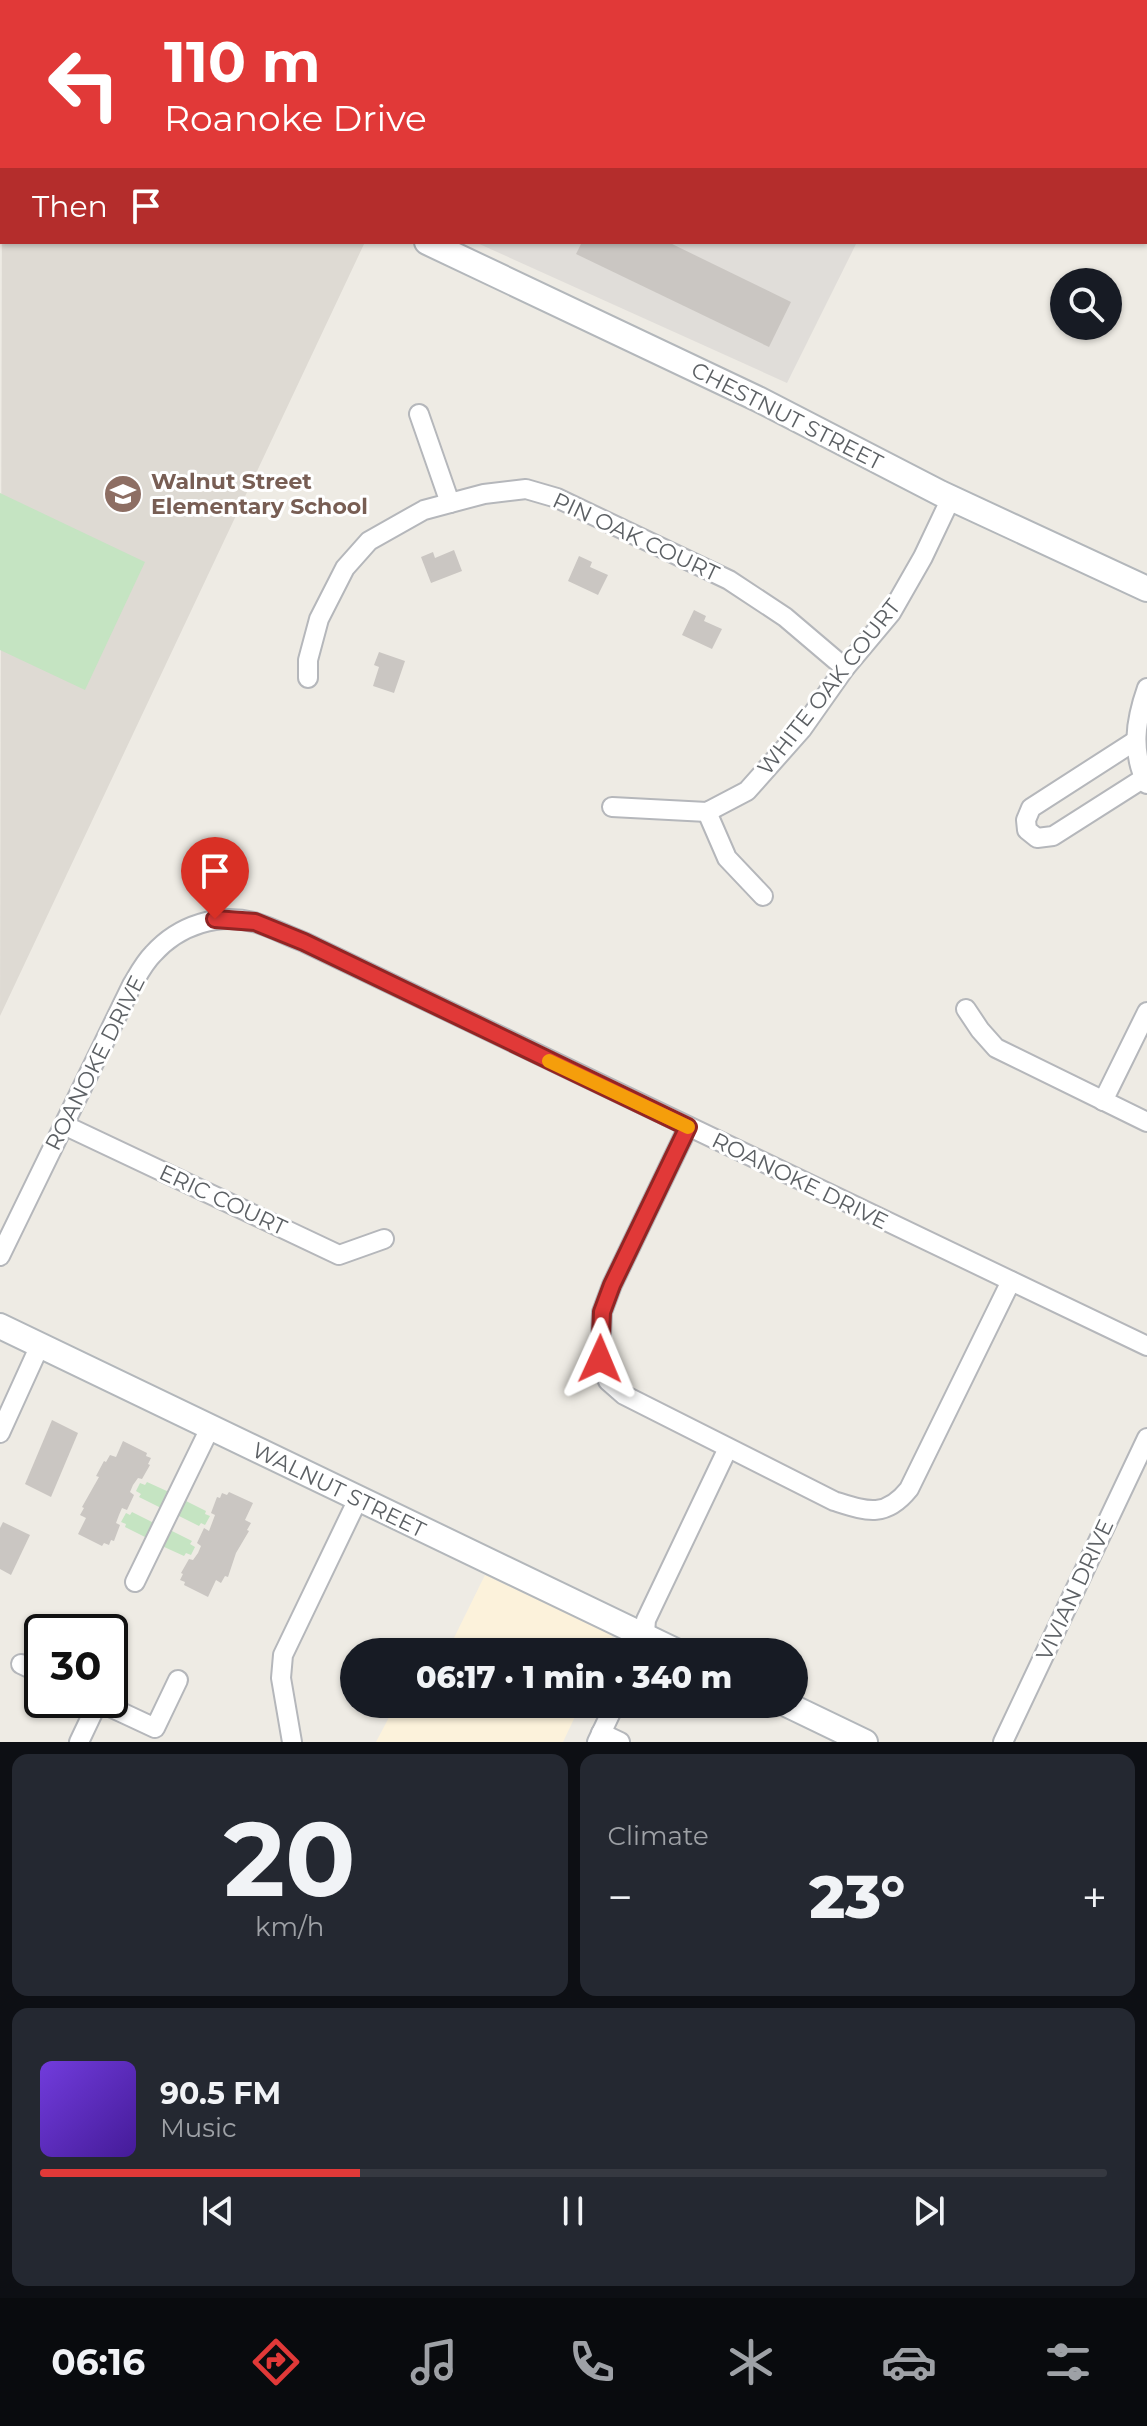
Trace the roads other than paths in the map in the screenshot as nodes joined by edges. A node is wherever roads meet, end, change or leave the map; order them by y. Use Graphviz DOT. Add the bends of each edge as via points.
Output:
graph roads {
  1 [pos="431,244"];
  2 [pos="419,414"];
  3 [pos="951,498"];
  4 [pos="450,503"];
  5 [pos="1147,589"];
  6 [pos="845,668"];
  7 [pos="308,678"];
  8 [pos="1147,688"];
  9 [pos="1135,741"];
  10 [pos="1145,781"];
  11 [pos="612,807"];
  12 [pos="707,812"];
  13 [pos="763,896"];
  14 [pos="966,1009"];
  15 [pos="1147,1012"];
  16 [pos="1103,1101"];
  17 [pos="1147,1122"];
  18 [pos="64,1125"];
  19 [pos="688,1127"];
  20 [pos="384,1239"];
  21 [pos="0,1256"];
  22 [pos="1011,1281"];
  23 [pos="0,1326"];
  24 [pos="40,1345"];
  25 [pos="1147,1346"];
  26 [pos="210,1428"];
  27 [pos="0,1433"];
  28 [pos="1147,1438"];
  29 [pos="728,1448"];
  30 [pos="358,1499"];
  31 [pos="135,1582"];
  32 [pos="631,1638"];
  33 [pos="644,1638"];
  34 [pos="21,1664"];
  35 [pos="24,1665"];
  36 [pos="178,1680"];
  37 [pos="128,1715"];
  38 [pos="808,1715"];
  39 [pos="90,1718"];
  40 [pos="608,1718"];
  41 [pos="599,1737"];
  42 [pos="79,1742"];
  43 [pos="292,1742"];
  44 [pos="620,1742"];
  45 [pos="865,1742"];
  46 [pos="1003,1742"];
  1 -- 3 [label="street, CHESTNUT STREET" via="758,399"];
  2 -- 4 [label="street"];
  3 -- 5 [label="street, CHESTNUT STREET"];
  3 -- 6 [label="street, WHITE OAK COURT" via="891,613"];
  4 -- 6 [label="street, PIN OAK COURT" via="526,489 557,498 729,580 785,617"];
  4 -- 7 [label="street, PIN OAK COURT" via="424,510 369,541 345,568 319,619"];
  6 -- 12 [label="street, WHITE OAK COURT" via="802,729 747,791"];
  8 -- 9 [label="street"];
  9 -- 10 [label="street"];
  9 -- 10 [label="street" via="1031,808 1027,830 1037,838 1053,836"];
  11 -- 12 [label="street"];
  12 -- 13 [label="street" via="727,858"];
  14 -- 16 [label="street" via="996,1048"];
  15 -- 16 [label="street"];
  16 -- 17 [label="street"];
  18 -- 19 [label="street, ROANOKE DRIVE" via="152,954 187,928 215,919 255,922 304,942"];
  18 -- 20 [label="street, ERIC COURT" via="339,1255"];
  18 -- 21 [label="street, ROANOKE DRIVE"];
  19 -- 22 [label="street, ROANOKE DRIVE"];
  19 -- 29 [label="street" via="612,1285 602,1312 600,1359 608,1381 624,1395"];
  22 -- 25 [label="street, ROANOKE DRIVE"];
  22 -- 29 [label="street" via="909,1489 890,1507 864,1510 834,1501"];
  23 -- 24 [label="street, WALNUT STREET"];
  24 -- 26 [label="street, WALNUT STREET"];
  24 -- 27 [label="street"];
  26 -- 30 [label="street, WALNUT STREET"];
  26 -- 31 [label="street"];
  28 -- 46 [label="street, VIVIAN DRIVE"];
  29 -- 33 [label="street" via="646,1620"];
  30 -- 32 [label="street, WALNUT STREET"];
  30 -- 43 [label="street" via="283,1655 281,1678"];
  34 -- 35 [label="street"];
  36 -- 37 [label="street" via="155,1728"];
  38 -- 45 [label="street"];
  39 -- 42 [label="street"];
  40 -- 41 [label="street"];
  41 -- 44 [label="street"];
}
